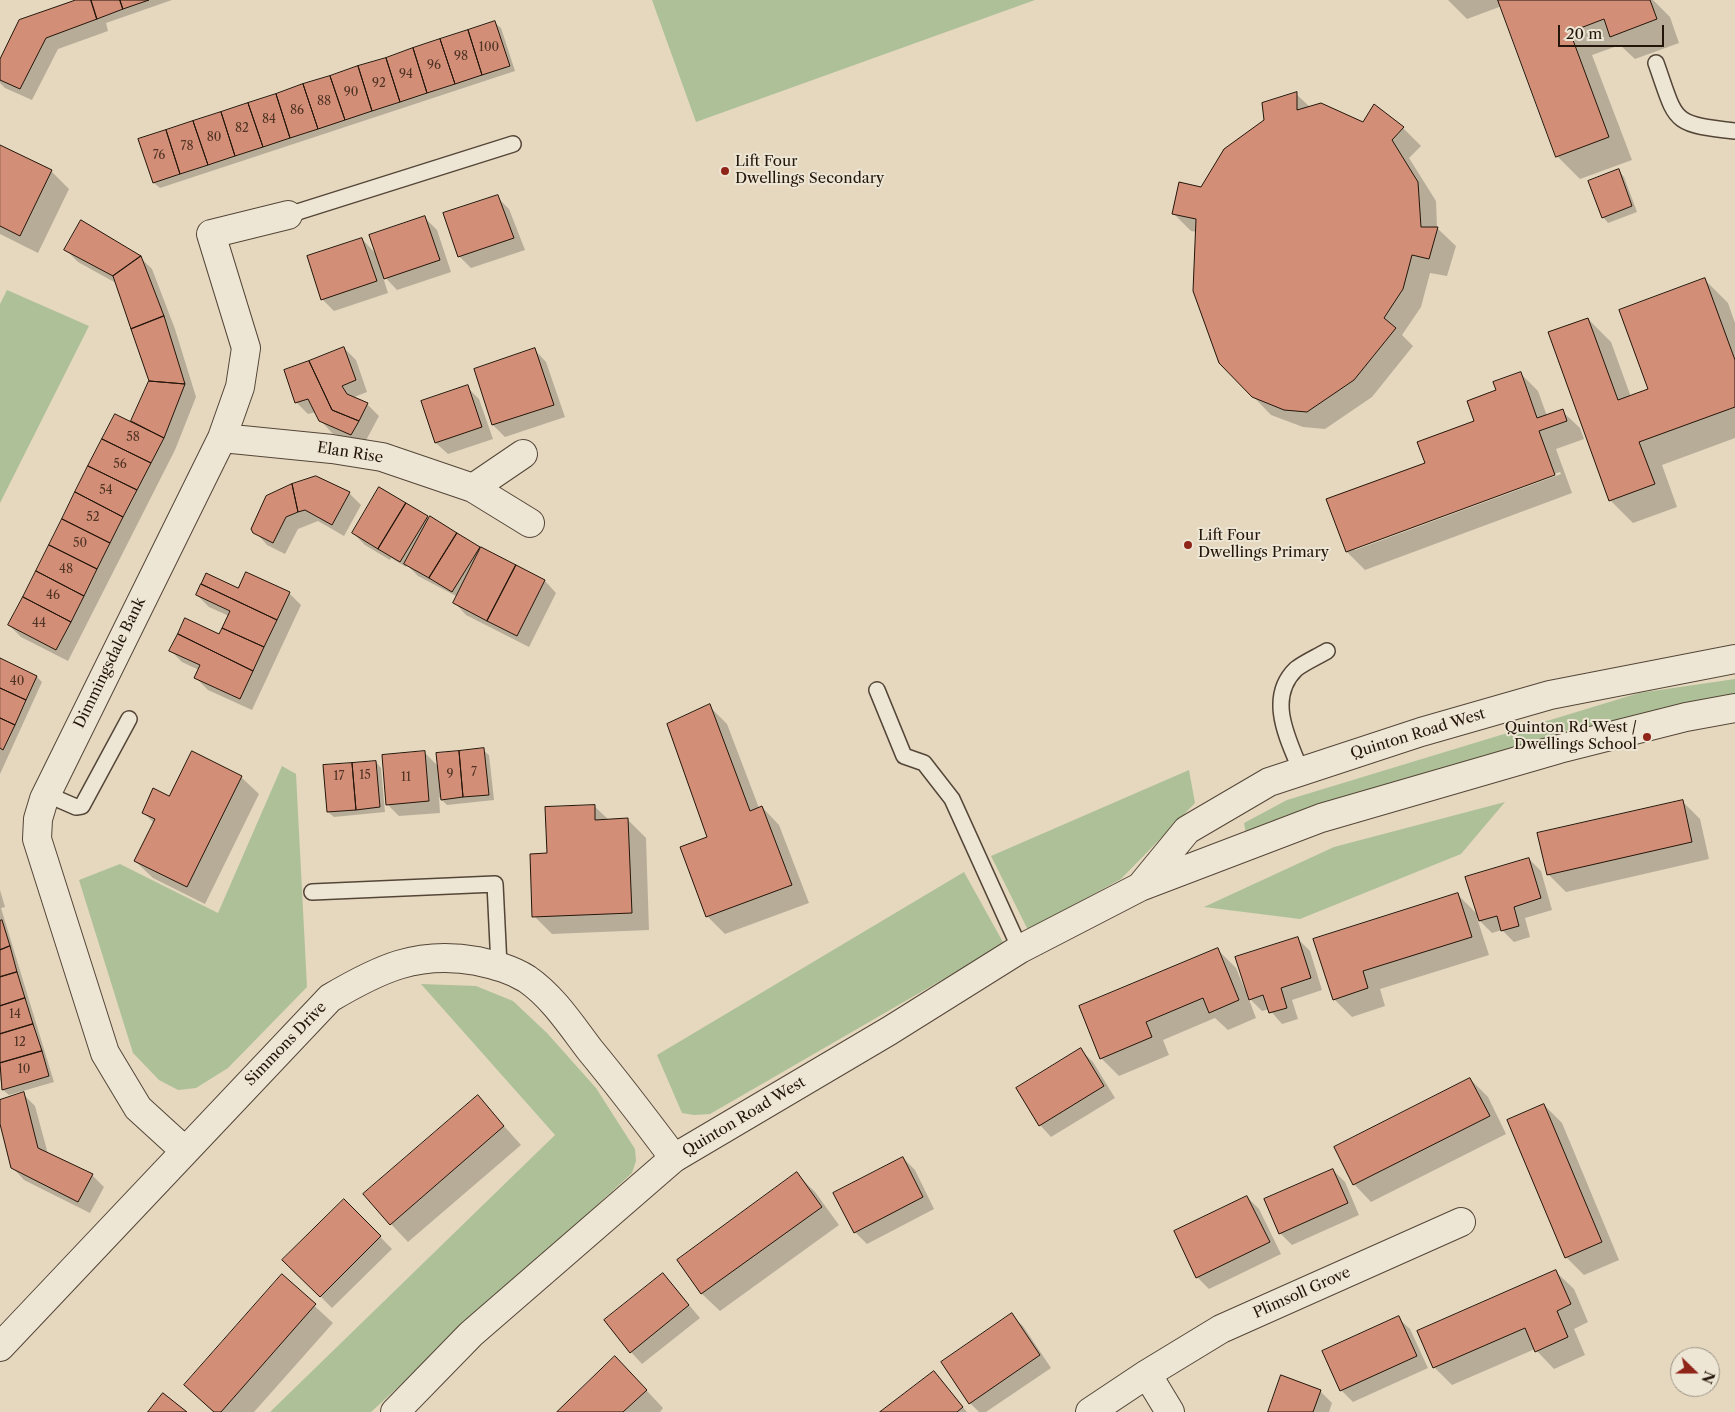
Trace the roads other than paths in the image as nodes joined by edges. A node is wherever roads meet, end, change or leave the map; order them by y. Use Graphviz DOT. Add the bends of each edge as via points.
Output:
graph roads {
  1 [pos="1656,63"];
  2 [pos="1735,131"];
  3 [pos="513,144"];
  4 [pos="288,215"];
  5 [pos="222,438"];
  6 [pos="523,454"];
  7 [pos="474,488"];
  8 [pos="530,523"];
  9 [pos="1327,651"];
  10 [pos="1735,658"];
  11 [pos="877,690"];
  12 [pos="1735,708"];
  13 [pos="129,719"];
  14 [pos="1302,771"];
  15 [pos="46,794"];
  16 [pos="1140,887"];
  17 [pos="312,892"];
  18 [pos="1020,949"];
  19 [pos="499,966"];
  20 [pos="184,1150"];
  21 [pos="674,1158"];
  22 [pos="1461,1222"];
  23 [pos="0,1347"];
  24 [pos="1147,1374"];
  25 [pos="395,1412"];
  26 [pos="1090,1412"];
  27 [pos="1170,1412"];
  1 -- 2 [label="lane" via="1680,119 1694,126"];
  3 -- 4 [label="lane"];
  4 -- 5 [label="street, Dimmingsdale Bank" via="211,234 246,348 240,387"];
  5 -- 7 [label="street, Elan Rise" via="382,457"];
  5 -- 15 [label="street, Dimmingsdale Bank"];
  6 -- 7 [label="street"];
  7 -- 8 [label="street, Elan Rise"];
  9 -- 14 [label="lane" via="1298,668 1288,679 1280,697 1290,744"];
  10 -- 14 [label="street, Quinton Road West" via="1550,695"];
  11 -- 18 [label="lane" via="904,756 924,764 952,799"];
  12 -- 16 [label="street, Quinton Road West" via="1559,749 1321,818"];
  13 -- 15 [label="lane" via="82,806 76,807"];
  14 -- 16 [label="street, Quinton Road West" via="1269,782 1187,830"];
  15 -- 20 [label="street, Dimmingsdale Bank" via="38,819 37,839 105,1053 138,1108"];
  16 -- 18 [label="street, Quinton Road West"];
  17 -- 19 [label="lane" via="494,884"];
  18 -- 21 [label="street, Quinton Road West"];
  19 -- 20 [label="street, Simmons Drive" via="460,958 426,957 392,966 330,998"];
  19 -- 21 [label="street, Simmons Drive" via="527,980 557,1006"];
  20 -- 23 [label="street, Simmons Drive"];
  21 -- 25 [label="street, Quinton Road West" via="471,1334"];
  22 -- 24 [label="street, Plimsoll Grove" via="1222,1329"];
  24 -- 26 [label="street, Plimsoll Grove"];
  24 -- 27 [label="street"];
}
